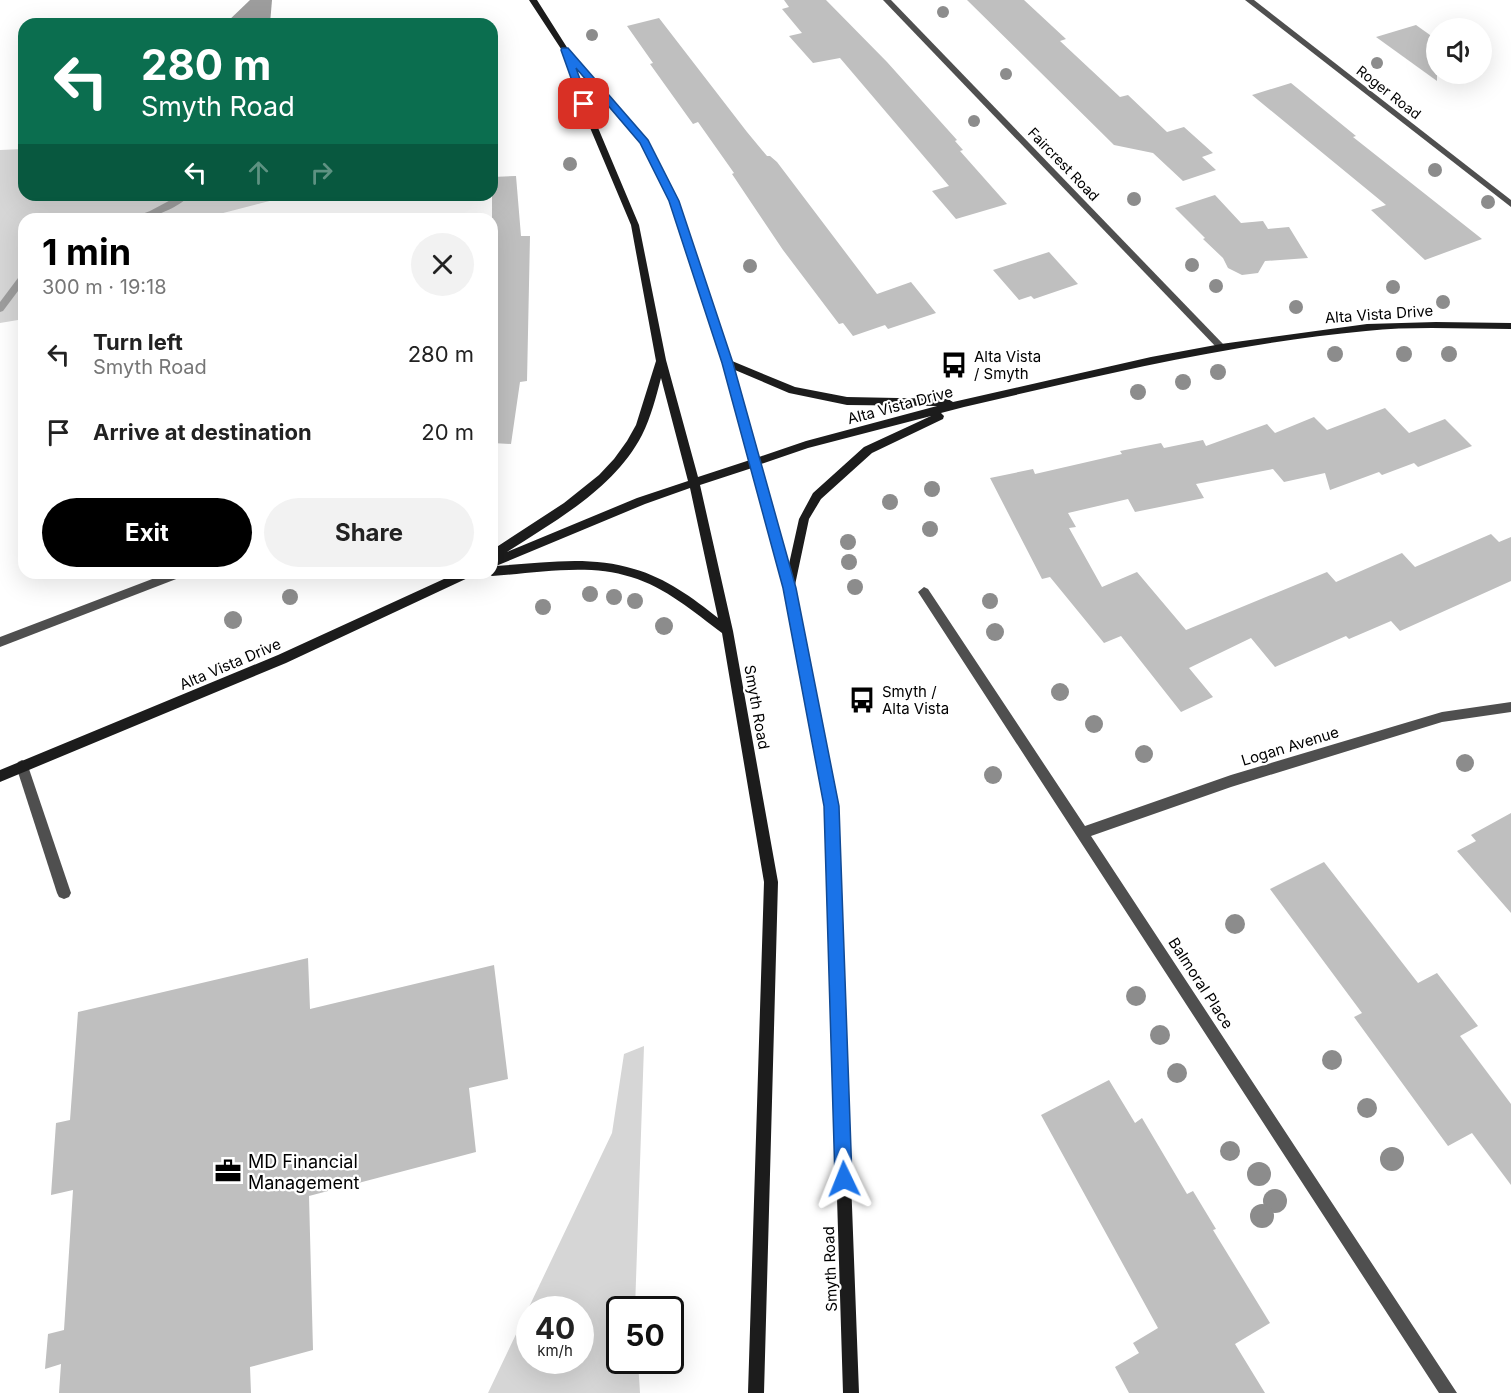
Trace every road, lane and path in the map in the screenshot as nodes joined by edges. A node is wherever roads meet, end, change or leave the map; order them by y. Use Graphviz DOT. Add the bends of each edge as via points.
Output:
graph roads {
  1 [pos="532,0"];
  2 [pos="887,0"];
  3 [pos="1249,0"];
  4 [pos="565,50"];
  5 [pos="1511,204"];
  6 [pos="1511,326"];
  7 [pos="1221,346"];
  8 [pos="661,360"];
  9 [pos="728,363"];
  10 [pos="964,404"];
  11 [pos="755,462"];
  12 [pos="694,482"];
  13 [pos="498,552"];
  14 [pos="498,561"];
  15 [pos="498,572"];
  16 [pos="164,579"];
  17 [pos="455,579"];
  18 [pos="790,588"];
  19 [pos="924,592"];
  20 [pos="727,630"];
  21 [pos="0,642"];
  22 [pos="1511,707"];
  23 [pos="22,766"];
  24 [pos="0,776"];
  25 [pos="1083,833"];
  26 [pos="64,893"];
  27 [pos="756,1393"];
  28 [pos="851,1393"];
  29 [pos="1449,1393"];
  1 -- 4 [label="main road, Smyth Road"];
  2 -- 7 [label="street, Faircrest Road"];
  3 -- 5 [label="street, Roger Road"];
  4 -- 8 [label="main road, Smyth Road" via="635,225"];
  4 -- 9 [label="main road, Smyth Road" via="644,142 674,201"];
  6 -- 7 [label="main road, Alta Vista Drive" via="1367,327"];
  7 -- 10 [label="main road, Alta Vista Drive"];
  8 -- 12 [label="main road, Smyth Road"];
  8 -- 13 [label="main road" via="631,445 595,485"];
  9 -- 10 [label="main road" via="793,390 847,401"];
  9 -- 11 [label="main road, Smyth Road"];
  10 -- 11 [label="main road, Alta Vista Drive"];
  10 -- 18 [label="main road" via="868,450 817,496 804,519"];
  11 -- 12 [label="main road, Alta Vista Drive"];
  11 -- 18 [label="main road, Smyth Road"];
  12 -- 14 [label="main road, Alta Vista Drive"];
  12 -- 20 [label="main road, Smyth Road"];
  15 -- 20 [label="main road" via="596,567 632,572 682,596"];
  16 -- 21 [label="street"];
  17 -- 23 [label="main road, Alta Vista Drive" via="282,659"];
  18 -- 28 [label="main road, Smyth Road" via="831,806"];
  19 -- 25 [label="street, Balmoral Place"];
  20 -- 27 [label="main road, Smyth Road" via="771,882"];
  22 -- 25 [label="street, Logan Avenue" via="1442,717 1231,781"];
  23 -- 24 [label="main road, Alta Vista Drive"];
  23 -- 26 [label="street"];
  25 -- 29 [label="street, Balmoral Place"];
}
